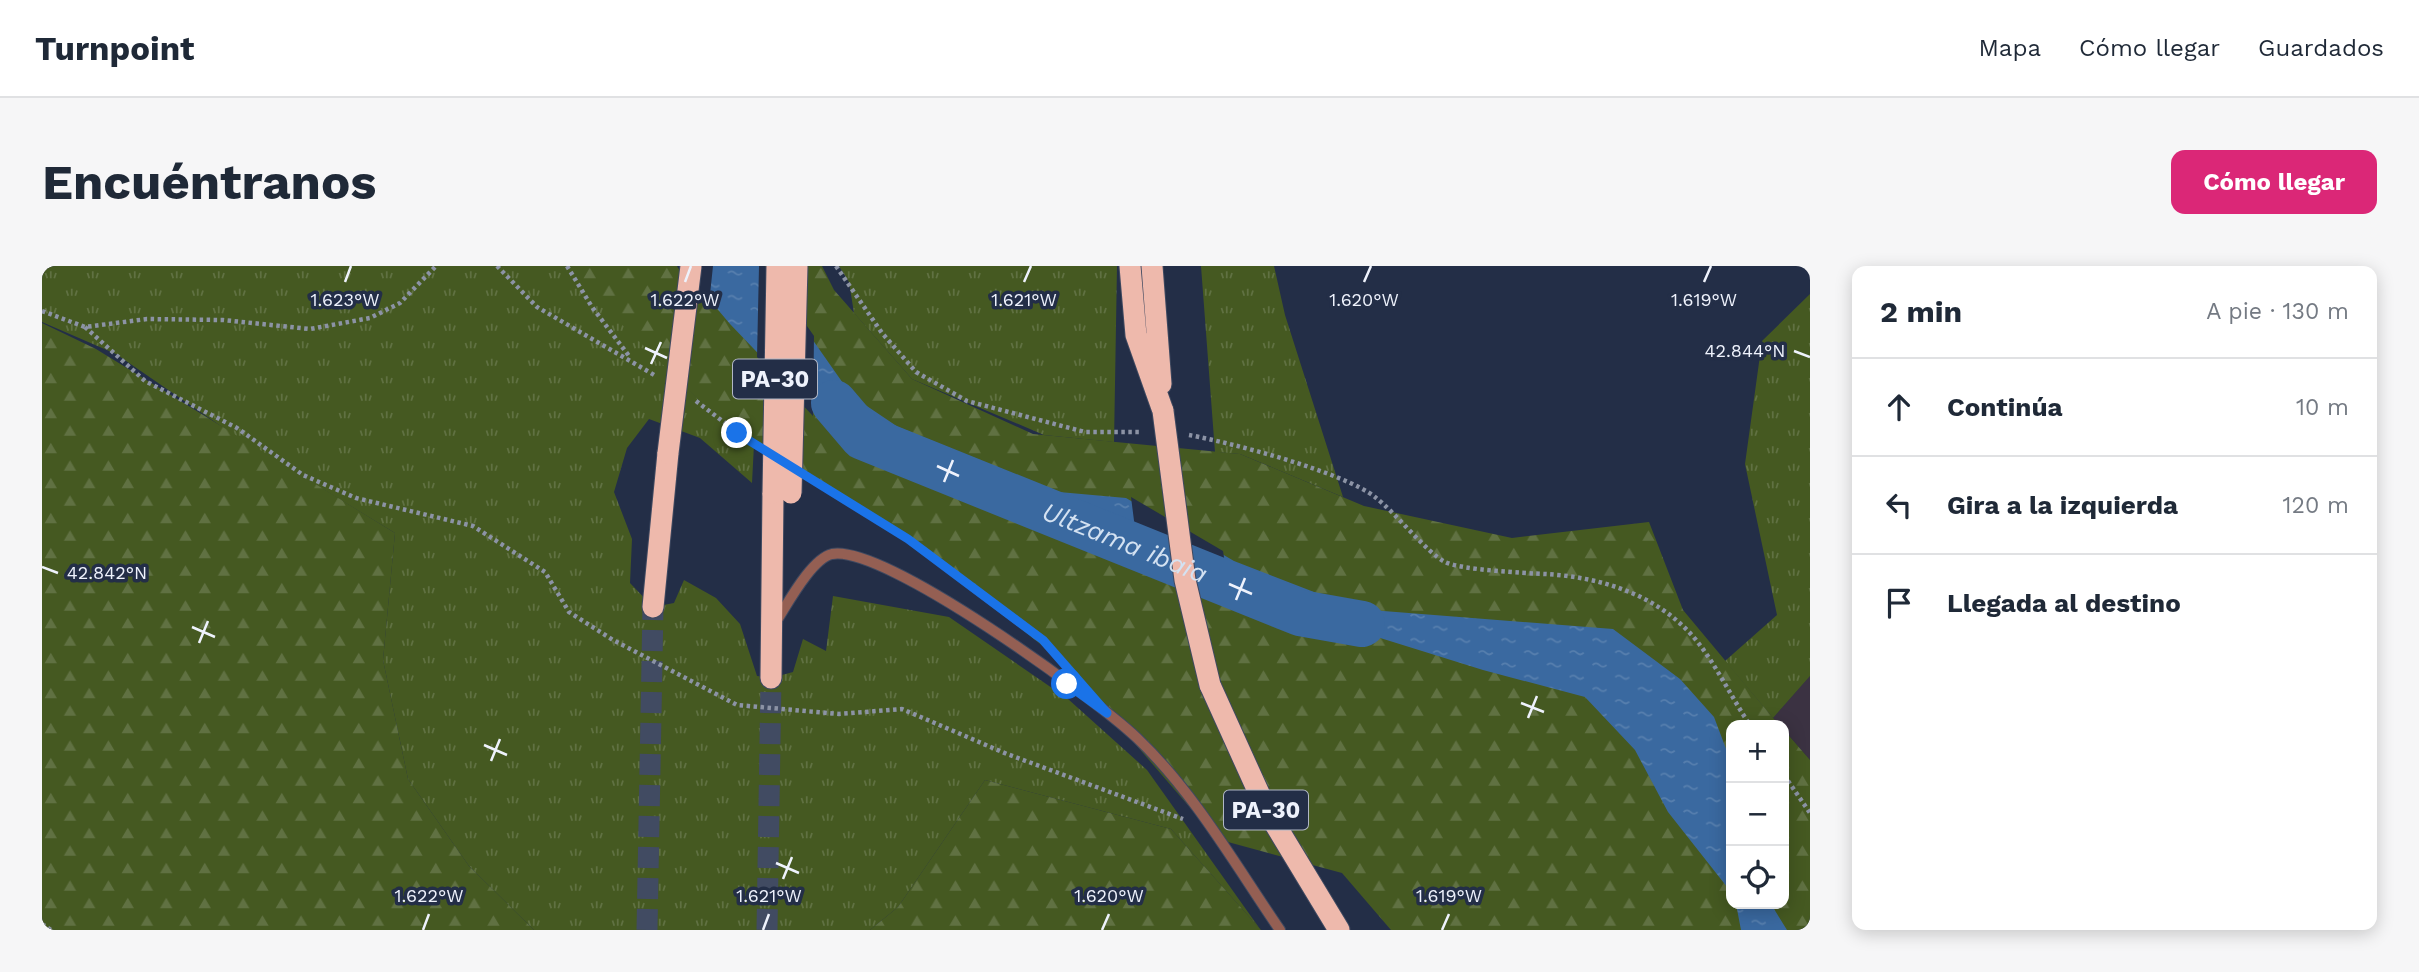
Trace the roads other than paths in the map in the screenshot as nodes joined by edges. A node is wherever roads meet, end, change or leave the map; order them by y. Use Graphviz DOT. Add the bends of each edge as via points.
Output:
graph roads {
  1 [pos="691,266"];
  2 [pos="777,266"];
  3 [pos="797,266"];
  4 [pos="1130,266"];
  5 [pos="1152,266"];
  6 [pos="1163,411"];
  7 [pos="782,493"];
  8 [pos="653,607"];
  9 [pos="772,628"];
  10 [pos="772,678"];
  11 [pos="1280,930"];
  12 [pos="1339,930"];
  1 -- 8 [label="highway, bridge"];
  2 -- 7 [label="highway, PA-30, bridge"];
  3 -- 7 [label="highway, bridge"];
  4 -- 6 [label="highway" via="1136,335"];
  5 -- 6 [label="highway, PA-30"];
  6 -- 12 [label="highway, PA-30, bridge" via="1185,580 1210,685 1267,811"];
  7 -- 9 [label="highway, PA-30" via="773,557"];
  9 -- 10 [label="highway, PA-30"];
  9 -- 11 [label="lane" via="818,561 830,554 849,553 877,562 969,613 1137,738 1174,780"];
}
